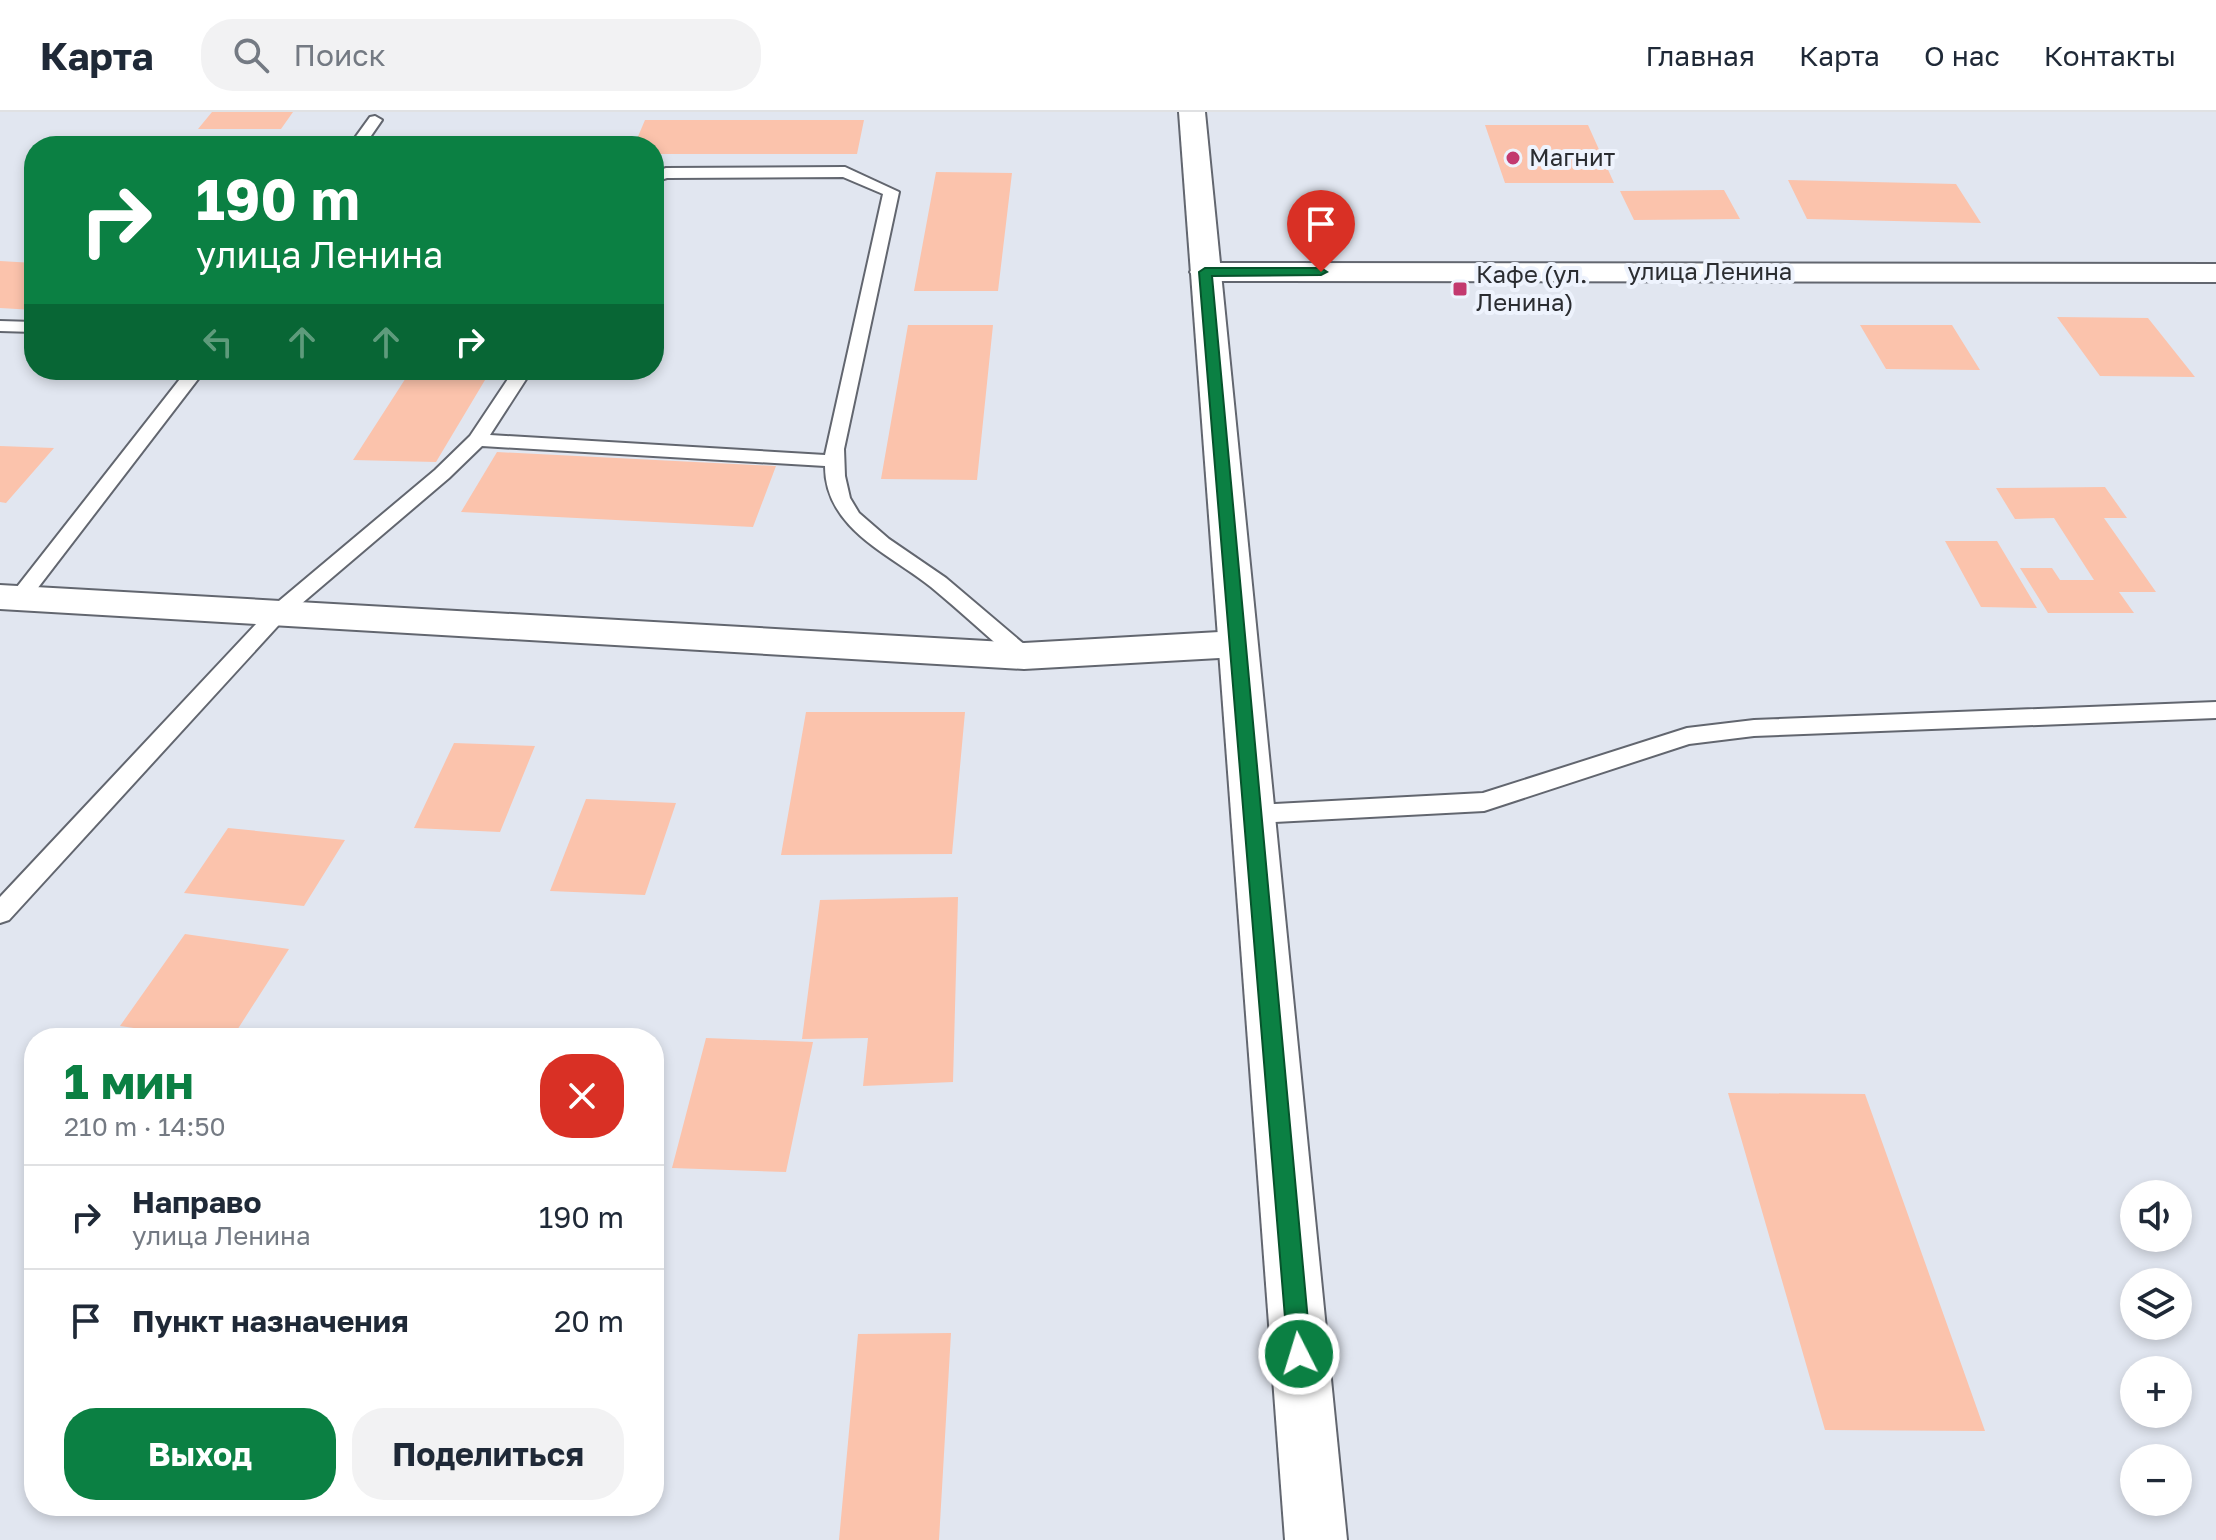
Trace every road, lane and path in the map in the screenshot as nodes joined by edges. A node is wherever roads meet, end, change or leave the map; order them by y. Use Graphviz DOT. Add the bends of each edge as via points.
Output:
graph roads {
  1 [pos="1192,112"];
  2 [pos="375,120"];
  3 [pos="363,136"];
  4 [pos="664,174"];
  5 [pos="1205,272"];
  6 [pos="2216,273"];
  7 [pos="0,326"];
  8 [pos="24,327"];
  9 [pos="188,380"];
  10 [pos="516,380"];
  11 [pos="477,440"];
  12 [pos="834,461"];
  13 [pos="10,597"];
  14 [pos="280,611"];
  15 [pos="1237,644"];
  16 [pos="1024,656"];
  17 [pos="2216,710"];
  18 [pos="1254,814"];
  19 [pos="0,913"];
  20 [pos="1316,1540"];
  1 -- 5 [label="street"];
  2 -- 3 [label="lane"];
  4 -- 12 [label="lane" via="845,172 891,192"];
  5 -- 6 [label="street, улица Ленина"];
  5 -- 15 [label="street"];
  7 -- 8 [label="lane"];
  9 -- 13 [label="lane"];
  10 -- 11 [label="lane"];
  11 -- 12 [label="lane"];
  11 -- 14 [label="lane"];
  12 -- 16 [label="lane" via="843,499 862,531 937,581"];
  13 -- 14 [label="street"];
  14 -- 16 [label="street"];
  14 -- 19 [label="lane"];
  15 -- 16 [label="street"];
  15 -- 18 [label="street"];
  17 -- 18 [label="lane" via="1754,728 1687,736 1484,802"];
  18 -- 20 [label="street"];
}
